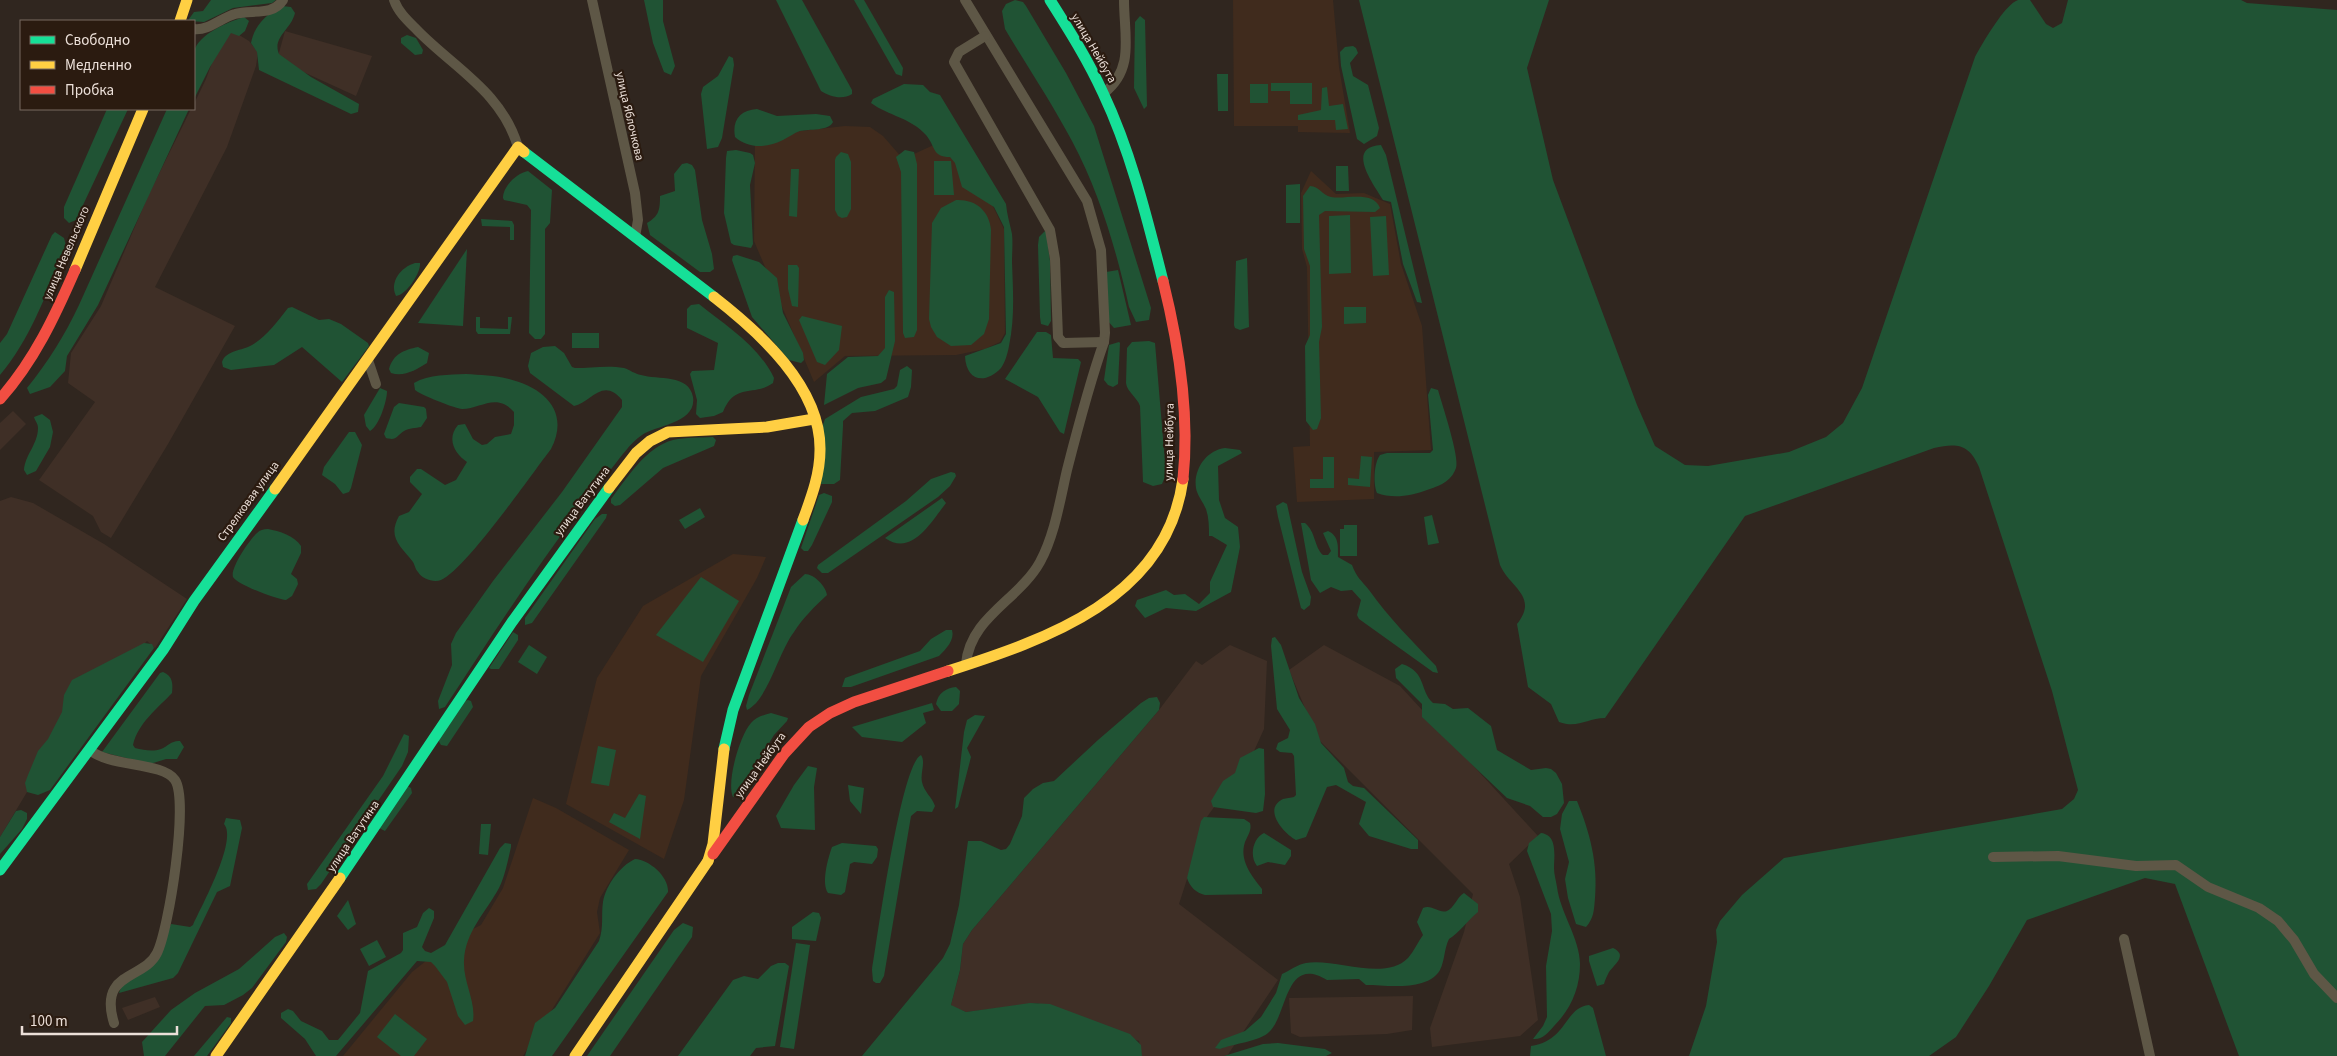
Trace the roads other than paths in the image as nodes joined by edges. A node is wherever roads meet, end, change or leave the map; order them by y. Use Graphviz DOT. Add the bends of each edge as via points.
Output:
graph roads {
  1 [pos="187,0"];
  2 [pos="283,0"];
  3 [pos="394,0"];
  4 [pos="592,0"];
  5 [pos="965,0"];
  6 [pos="1050,0"];
  7 [pos="1124,0"];
  8 [pos="180,20"];
  9 [pos="195,29"];
  10 [pos="985,36"];
  11 [pos="1104,92"];
  12 [pos="143,110"];
  13 [pos="518,147"];
  14 [pos="635,238"];
  15 [pos="1104,342"];
  16 [pos="368,360"];
  17 [pos="376,384"];
  18 [pos="0,398"];
  19 [pos="814,419"];
  20 [pos="966,664"];
  21 [pos="90,750"];
  22 [pos="1993,857"];
  23 [pos="708,861"];
  24 [pos="0,870"];
  25 [pos="2124,939"];
  26 [pos="2337,998"];
  27 [pos="114,1023"];
  28 [pos="216,1056"];
  29 [pos="575,1056"];
  30 [pos="2150,1056"];
  1 -- 8 [label="main road"];
  2 -- 9 [label="street" via="274,10 234,14 203,29"];
  3 -- 13 [label="street" via="434,48 478,82 510,126"];
  4 -- 14 [label="street, улица Яблочкова" via="635,193 638,220"];
  5 -- 10 [label="street"];
  6 -- 11 [label="main road, улица Нейбута"];
  7 -- 11 [label="street" via="1125,65 1120,77"];
  10 -- 15 [label="street" via="1087,201 1101,250"];
  10 -- 15 [label="street" via="959,52 954,62 1050,230 1055,259 1058,337 1063,343"];
  11 -- 20 [label="main road, улица Нейбута" via="1140,196 1175,331 1185,436 1183,481 1178,504 1162,542 1140,571 1114,596 1077,620"];
  12 -- 18 [label="main road, улица Невельского" via="53,321 17,380"];
  13 -- 14 [label="main road" via="562,178"];
  13 -- 16 [label="main road, Стрелковая улица"];
  14 -- 19 [label="main road" via="748,324 773,350 799,385"];
  15 -- 20 [label="street" via="1086,392 1044,554 1031,576 974,634"];
  16 -- 17 [label="street"];
  16 -- 21 [label="main road, Стрелковая улица"];
  19 -- 23 [label="main road, улица Нейбута" via="820,446 814,490 733,710 721,763 714,837"];
  19 -- 28 [label="main road, улица Ватутина" via="767,427 668,432 636,453 507,629"];
  20 -- 23 [label="main road, улица Нейбута" via="848,704 810,726 778,762"];
  21 -- 24 [label="main road, Стрелковая улица"];
  21 -- 27 [label="street" via="100,758 144,767 174,779 179,802 178,851 166,926 155,958 127,976 115,990 109,1004"];
  22 -- 26 [label="street" via="2058,856 2136,866 2176,864 2208,886 2259,908 2278,921 2294,940 2314,974"];
  23 -- 29 [label="main road, улица Нейбута"];
  25 -- 30 [label="street"];
}
